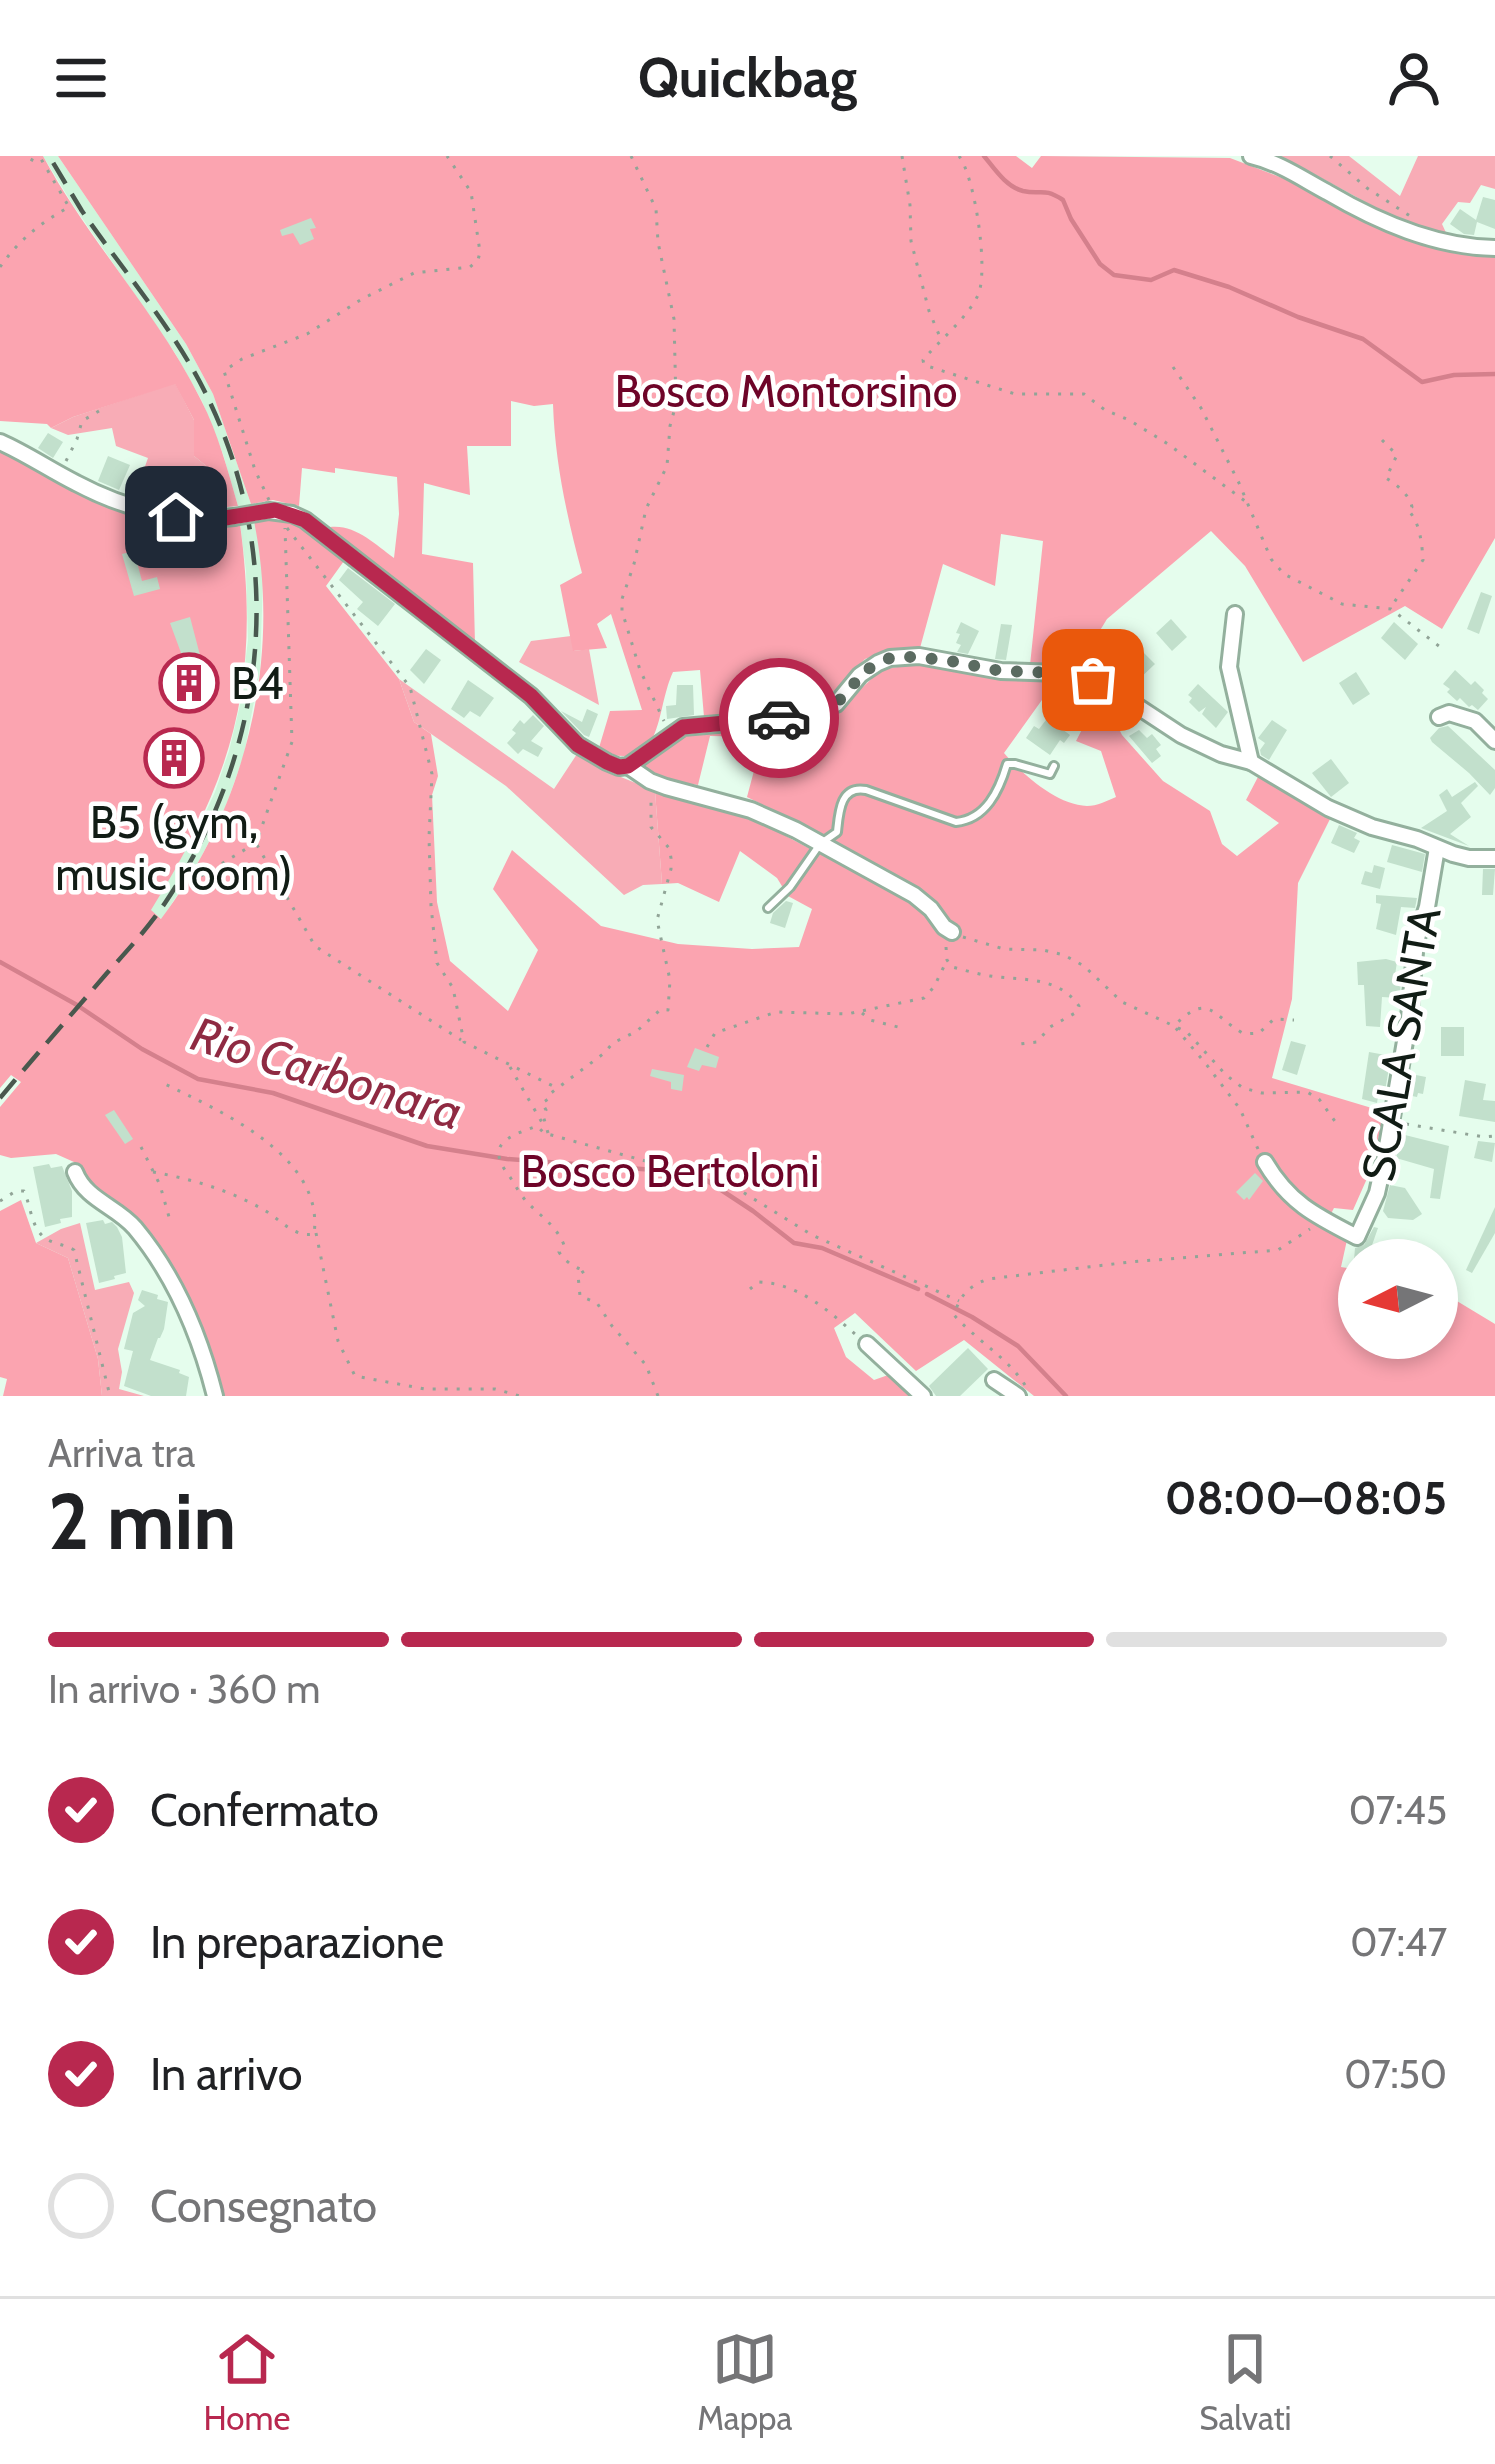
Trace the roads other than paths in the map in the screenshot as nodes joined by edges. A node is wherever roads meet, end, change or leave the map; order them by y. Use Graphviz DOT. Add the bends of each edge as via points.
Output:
graph roads {
  1 [pos="1251,156"];
  2 [pos="1495,248"];
  3 [pos="0,442"];
  4 [pos="1235,614"];
  5 [pos="1438,717"];
  6 [pos="1495,741"];
  7 [pos="1251,762"];
  8 [pos="628,766"];
  9 [pos="1054,766"];
  10 [pos="820,844"];
  11 [pos="1437,848"];
  12 [pos="1495,859"];
  13 [pos="767,908"];
  14 [pos="948,930"];
  15 [pos="1265,1162"];
  16 [pos="74,1172"];
  17 [pos="867,1344"];
  18 [pos="994,1379"];
  19 [pos="215,1396"];
  20 [pos="923,1396"];
  21 [pos="1018,1396"];
  1 -- 2 [label="street" via="1422,236"];
  3 -- 8 [label="street, bridge" via="143,509 176,517 272,510 305,520 531,696 592,756"];
  4 -- 7 [label="street" via="1229,667"];
  5 -- 6 [label="street" via="1474,721"];
  7 -- 8 [label="street, SCALA SANTA" via="1181,735 1093,680 900,656 866,670 836,704 683,727"];
  7 -- 11 [label="street, SCALA SANTA" via="1328,808"];
  8 -- 10 [label="street"];
  9 -- 10 [label="lane" via="1050,774 1007,764 993,802 964,822 858,789 840,806 837,832"];
  10 -- 13 [label="lane"];
  10 -- 14 [label="street" via="914,895"];
  11 -- 12 [label="street, SCALA SANTA"];
  11 -- 15 [label="street, SCALA SANTA" via="1392,1122 1377,1193 1357,1238 1297,1204"];
  16 -- 19 [label="street" via="154,1254 186,1311"];
  17 -- 20 [label="street"];
  18 -- 21 [label="street"];
}
